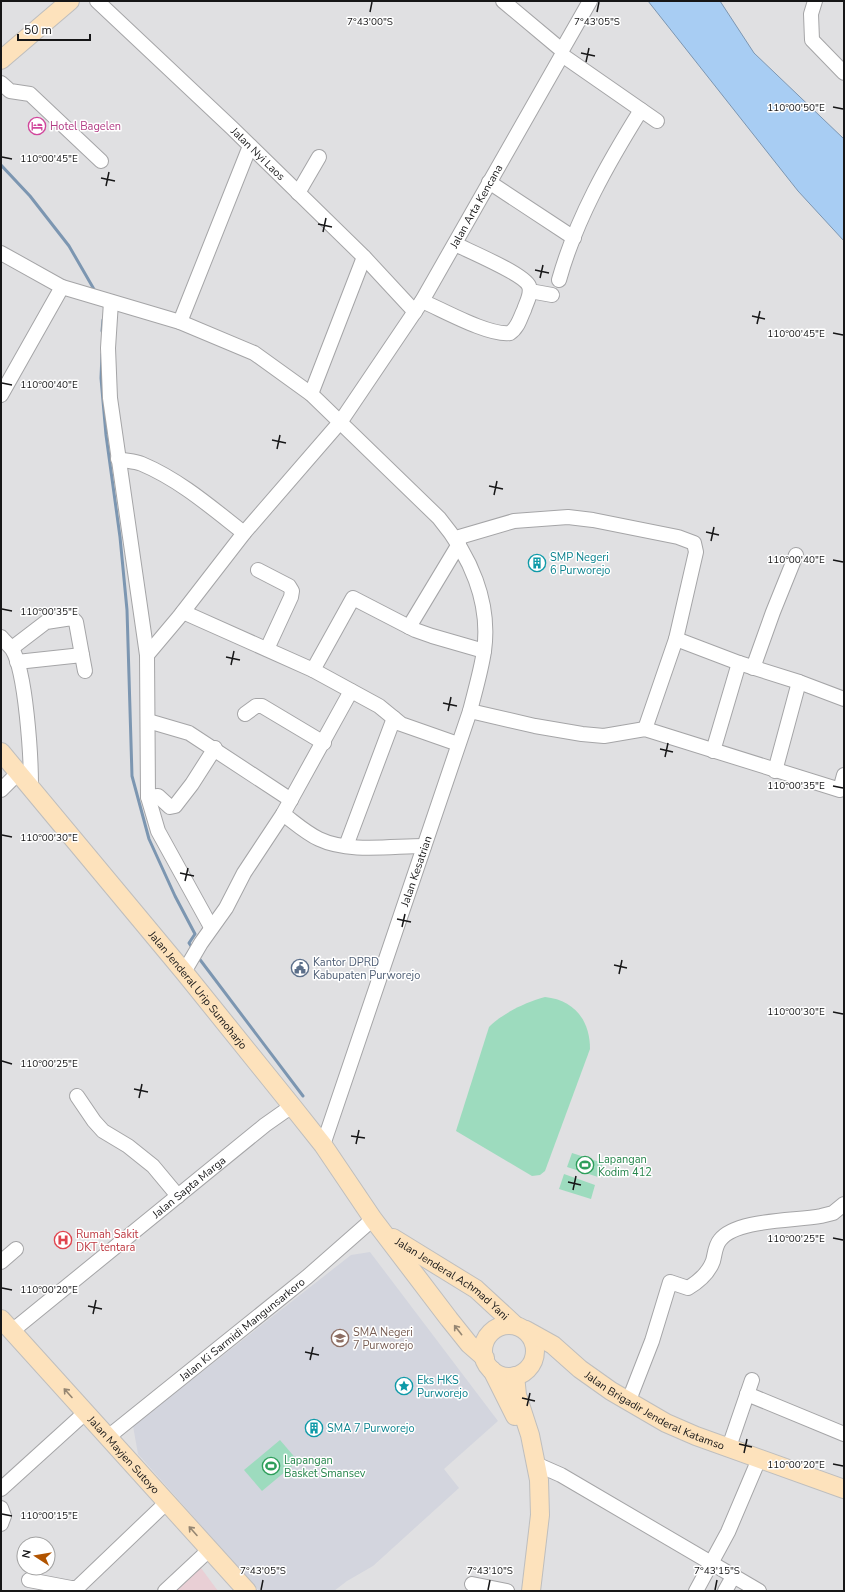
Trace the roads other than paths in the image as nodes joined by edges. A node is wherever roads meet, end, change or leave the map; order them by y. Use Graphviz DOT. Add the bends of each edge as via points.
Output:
graph roads {
  1 [pos="70,1"];
  2 [pos="97,1"];
  3 [pos="503,1"];
  4 [pos="590,1"];
  5 [pos="815,1"];
  6 [pos="562,52"];
  7 [pos="1,60"];
  8 [pos="844,73"];
  9 [pos="1,83"];
  10 [pos="641,110"];
  11 [pos="657,121"];
  12 [pos="250,146"];
  13 [pos="319,157"];
  14 [pos="101,161"];
  15 [pos="489,182"];
  16 [pos="298,193"];
  17 [pos="574,238"];
  18 [pos="455,244"];
  19 [pos="1,253"];
  20 [pos="364,257"];
  21 [pos="559,280"];
  22 [pos="62,287"];
  23 [pos="530,291"];
  24 [pos="552,296"];
  25 [pos="111,302"];
  26 [pos="418,307"];
  27 [pos="180,322"];
  28 [pos="1,394"];
  29 [pos="311,394"];
  30 [pos="341,422"];
  31 [pos="118,459"];
  32 [pos="244,533"];
  33 [pos="457,541"];
  34 [pos="796,555"];
  35 [pos="258,570"];
  36 [pos="183,612"];
  37 [pos="409,627"];
  38 [pos="1,638"];
  39 [pos="676,639"];
  40 [pos="12,648"];
  41 [pos="267,649"];
  42 [pos="484,651"];
  43 [pos="147,655"];
  44 [pos="82,656"];
  45 [pos="17,662"];
  46 [pos="739,663"];
  47 [pos="753,668"];
  48 [pos="313,670"];
  49 [pos="85,671"];
  50 [pos="799,682"];
  51 [pos="351,691"];
  52 [pos="844,699"];
  53 [pos="470,711"];
  54 [pos="245,714"];
  55 [pos="394,718"];
  56 [pos="148,721"];
  57 [pos="645,729"];
  58 [pos="324,743"];
  59 [pos="458,744"];
  60 [pos="215,748"];
  61 [pos="713,751"];
  62 [pos="1,752"];
  63 [pos="775,771"];
  64 [pos="19,772"];
  65 [pos="844,775"];
  66 [pos="31,786"];
  67 [pos="1,790"];
  68 [pos="148,797"];
  69 [pos="291,800"];
  70 [pos="283,814"];
  71 [pos="346,846"];
  72 [pos="424,846"];
  73 [pos="211,927"];
  74 [pos="187,967"];
  75 [pos="77,1096"];
  76 [pos="292,1106"];
  77 [pos="323,1145"];
  78 [pos="178,1196"];
  79 [pos="844,1204"];
  80 [pos="374,1219"];
  81 [pos="387,1235"];
  82 [pos="16,1249"];
  83 [pos="1,1262"];
  84 [pos="7,1325"];
  85 [pos="520,1328"];
  86 [pos="533,1362"];
  87 [pos="488,1364"];
  88 [pos="580,1369"];
  89 [pos="515,1376"];
  90 [pos="752,1380"];
  91 [pos="748,1394"];
  92 [pos="629,1400"];
  93 [pos="86,1412"];
  94 [pos="844,1434"];
  95 [pos="108,1437"];
  96 [pos="729,1447"];
  97 [pos="534,1456"];
  98 [pos="759,1459"];
  99 [pos="1,1489"];
  100 [pos="844,1489"];
  101 [pos="167,1502"];
  102 [pos="1,1508"];
  103 [pos="1,1524"];
  104 [pos="210,1550"];
  105 [pos="712,1562"];
  106 [pos="734,1575"];
  107 [pos="30,1580"];
  108 [pos="472,1584"];
  109 [pos="165,1591"];
  110 [pos="247,1591"];
  111 [pos="507,1591"];
  112 [pos="531,1591"];
  113 [pos="696,1591"];
  114 [pos="725,1591"];
  115 [pos="759,1591"];
  1 -- 7 [label="main road"];
  2 -- 12 [label="street, Jalan Nyi Laos"];
  3 -- 6 [label="street"];
  4 -- 6 [label="street, Jalan Arta Kencana"];
  5 -- 8 [label="street" via="811,14 812,40"];
  6 -- 10 [label="street"];
  6 -- 15 [label="street, Jalan Arta Kencana"];
  9 -- 14 [label="street" via="10,91 30,94"];
  10 -- 11 [label="street"];
  10 -- 17 [label="street" via="598,185"];
  12 -- 16 [label="street, Jalan Nyi Laos"];
  12 -- 27 [label="street"];
  13 -- 16 [label="street"];
  15 -- 17 [label="street"];
  15 -- 18 [label="street, Jalan Arta Kencana"];
  16 -- 20 [label="street, Jalan Nyi Laos"];
  17 -- 21 [label="street"];
  18 -- 23 [label="street" via="519,277 528,284"];
  18 -- 26 [label="street, Jalan Arta Kencana"];
  19 -- 22 [label="street, Jalan Kesatrian"];
  20 -- 26 [label="street, Jalan Nyi Laos"];
  20 -- 29 [label="street"];
  22 -- 25 [label="street, Jalan Kesatrian"];
  22 -- 28 [label="street"];
  23 -- 24 [label="street"];
  23 -- 26 [label="street" via="517,326 505,334"];
  25 -- 27 [label="street, Jalan Kesatrian"];
  25 -- 31 [label="street" via="108,348 110,398"];
  26 -- 30 [label="street, Jalan Arta Kencana"];
  27 -- 29 [label="street, Jalan Kesatrian" via="254,353"];
  29 -- 30 [label="street, Jalan Kesatrian"];
  30 -- 32 [label="street, Jalan Arta Kencana"];
  30 -- 33 [label="street, Jalan Kesatrian" via="439,518"];
  31 -- 32 [label="street" via="141,464 171,479"];
  31 -- 43 [label="street"];
  32 -- 36 [label="street, Jalan Arta Kencana"];
  33 -- 37 [label="street"];
  33 -- 39 [label="street" via="514,521 568,517 691,541 696,547 696,552"];
  33 -- 42 [label="street, Jalan Kesatrian" via="473,571 477,585 482,608"];
  34 -- 47 [label="street"];
  35 -- 41 [label="street" via="284,583 292,591"];
  36 -- 41 [label="street"];
  36 -- 43 [label="street, Jalan Arta Kencana"];
  37 -- 42 [label="street"];
  37 -- 48 [label="street" via="352,598"];
  38 -- 40 [label="street"];
  39 -- 46 [label="street"];
  39 -- 57 [label="street"];
  40 -- 44 [label="street" via="46,622 72,618 76,622"];
  40 -- 45 [label="street"];
  41 -- 48 [label="street"];
  42 -- 53 [label="street, Jalan Kesatrian"];
  43 -- 56 [label="street"];
  44 -- 45 [label="street"];
  44 -- 49 [label="street"];
  45 -- 66 [label="street" via="27,726"];
  46 -- 47 [label="street"];
  46 -- 61 [label="street"];
  47 -- 50 [label="street"];
  48 -- 51 [label="street"];
  50 -- 52 [label="street"];
  50 -- 63 [label="street"];
  51 -- 55 [label="street" via="379,706"];
  51 -- 58 [label="street"];
  53 -- 57 [label="street" via="582,734 604,736"];
  53 -- 59 [label="street, Jalan Kesatrian"];
  54 -- 58 [label="street" via="256,706 262,706"];
  55 -- 59 [label="street" via="415,730"];
  55 -- 71 [label="street"];
  56 -- 60 [label="street" via="190,733"];
  56 -- 68 [label="street"];
  57 -- 61 [label="street"];
  58 -- 69 [label="street"];
  59 -- 72 [label="street, Jalan Kesatrian"];
  60 -- 68 [label="street" via="175,806 170,807 158,796"];
  60 -- 69 [label="street"];
  61 -- 63 [label="street"];
  62 -- 64 [label="main road, Jalan Jenderal Urip Sumoharjo"];
  63 -- 65 [label="street" via="840,790"];
  64 -- 66 [label="main road, Jalan Jenderal Urip Sumoharjo"];
  64 -- 67 [label="street"];
  66 -- 74 [label="main road, Jalan Jenderal Urip Sumoharjo"];
  68 -- 73 [label="street" via="158,831"];
  69 -- 70 [label="street"];
  70 -- 71 [label="street" via="319,839"];
  70 -- 73 [label="street" via="244,873 226,908"];
  71 -- 72 [label="street"];
  72 -- 77 [label="street, Jalan Kesatrian"];
  73 -- 74 [label="street"];
  74 -- 76 [label="main road, Jalan Jenderal Urip Sumoharjo"];
  75 -- 78 [label="street" via="103,1131 128,1146 153,1166"];
  76 -- 77 [label="main road, Jalan Jenderal Urip Sumoharjo"];
  76 -- 78 [label="street, Jalan Sapta Marga"];
  77 -- 80 [label="main road, Jalan Jenderal Urip Sumoharjo"];
  78 -- 84 [label="street, Jalan Sapta Marga"];
  79 -- 92 [label="street" via="833,1213 742,1227 726,1234 719,1241 708,1269 694,1285 688,1288 670,1282 652,1341"];
  80 -- 81 [label="main road, Jalan Jenderal Urip Sumoharjo"];
  80 -- 95 [label="street, Jalan Ki Sarmidi Mangunsarkoro" via="307,1277"];
  81 -- 85 [label="main road, Jalan Jenderal Achmad Yani" via="476,1289"];
  87 -- 81 [label="main road, Jalan Jenderal Urip Sumoharjo, one-way" via="461,1334"];
  82 -- 83 [label="street"];
  93 -- 84 [label="main road, Jalan Mayjen Sutoyo, one-way"];
  85 -- 86 [label="main road" via="531,1337 535,1345"];
  85 -- 87 [label="main road" via="506,1325 490,1333 484,1349"];
  85 -- 88 [label="main road" via="554,1345"];
  86 -- 88 [label="main road" via="546,1359"];
  86 -- 89 [label="main road" via="528,1369"];
  87 -- 89 [label="main road" via="507,1376"];
  87 -- 97 [label="main road"];
  88 -- 92 [label="main road, Jalan Brigadir Jenderal Katamso" via="611,1391"];
  89 -- 97 [label="main road" via="518,1402 530,1435"];
  90 -- 91 [label="street"];
  91 -- 94 [label="street"];
  91 -- 96 [label="street"];
  92 -- 96 [label="main road, Jalan Brigadir Jenderal Katamso" via="666,1423"];
  93 -- 95 [label="main road, Jalan Mayjen Sutoyo"];
  93 -- 99 [label="street"];
  95 -- 101 [label="main road, Jalan Mayjen Sutoyo"];
  96 -- 98 [label="main road, Jalan Brigadir Jenderal Katamso"];
  97 -- 105 [label="street" via="640,1522"];
  97 -- 112 [label="main road" via="539,1480 540,1516"];
  98 -- 100 [label="main road, Jalan Brigadir Jenderal Katamso"];
  98 -- 105 [label="street" via="728,1532"];
  104 -- 101 [label="main road, Jalan Mayjen Sutoyo, one-way"];
  101 -- 107 [label="street" via="77,1588"];
  102 -- 103 [label="street" via="4,1516"];
  104 -- 109 [label="street"];
  104 -- 110 [label="main road, Jalan Mayjen Sutoyo"];
  105 -- 106 [label="street"];
  105 -- 113 [label="street"];
  106 -- 114 [label="street"];
  106 -- 115 [label="street"];
  108 -- 111 [label="street"];
}
